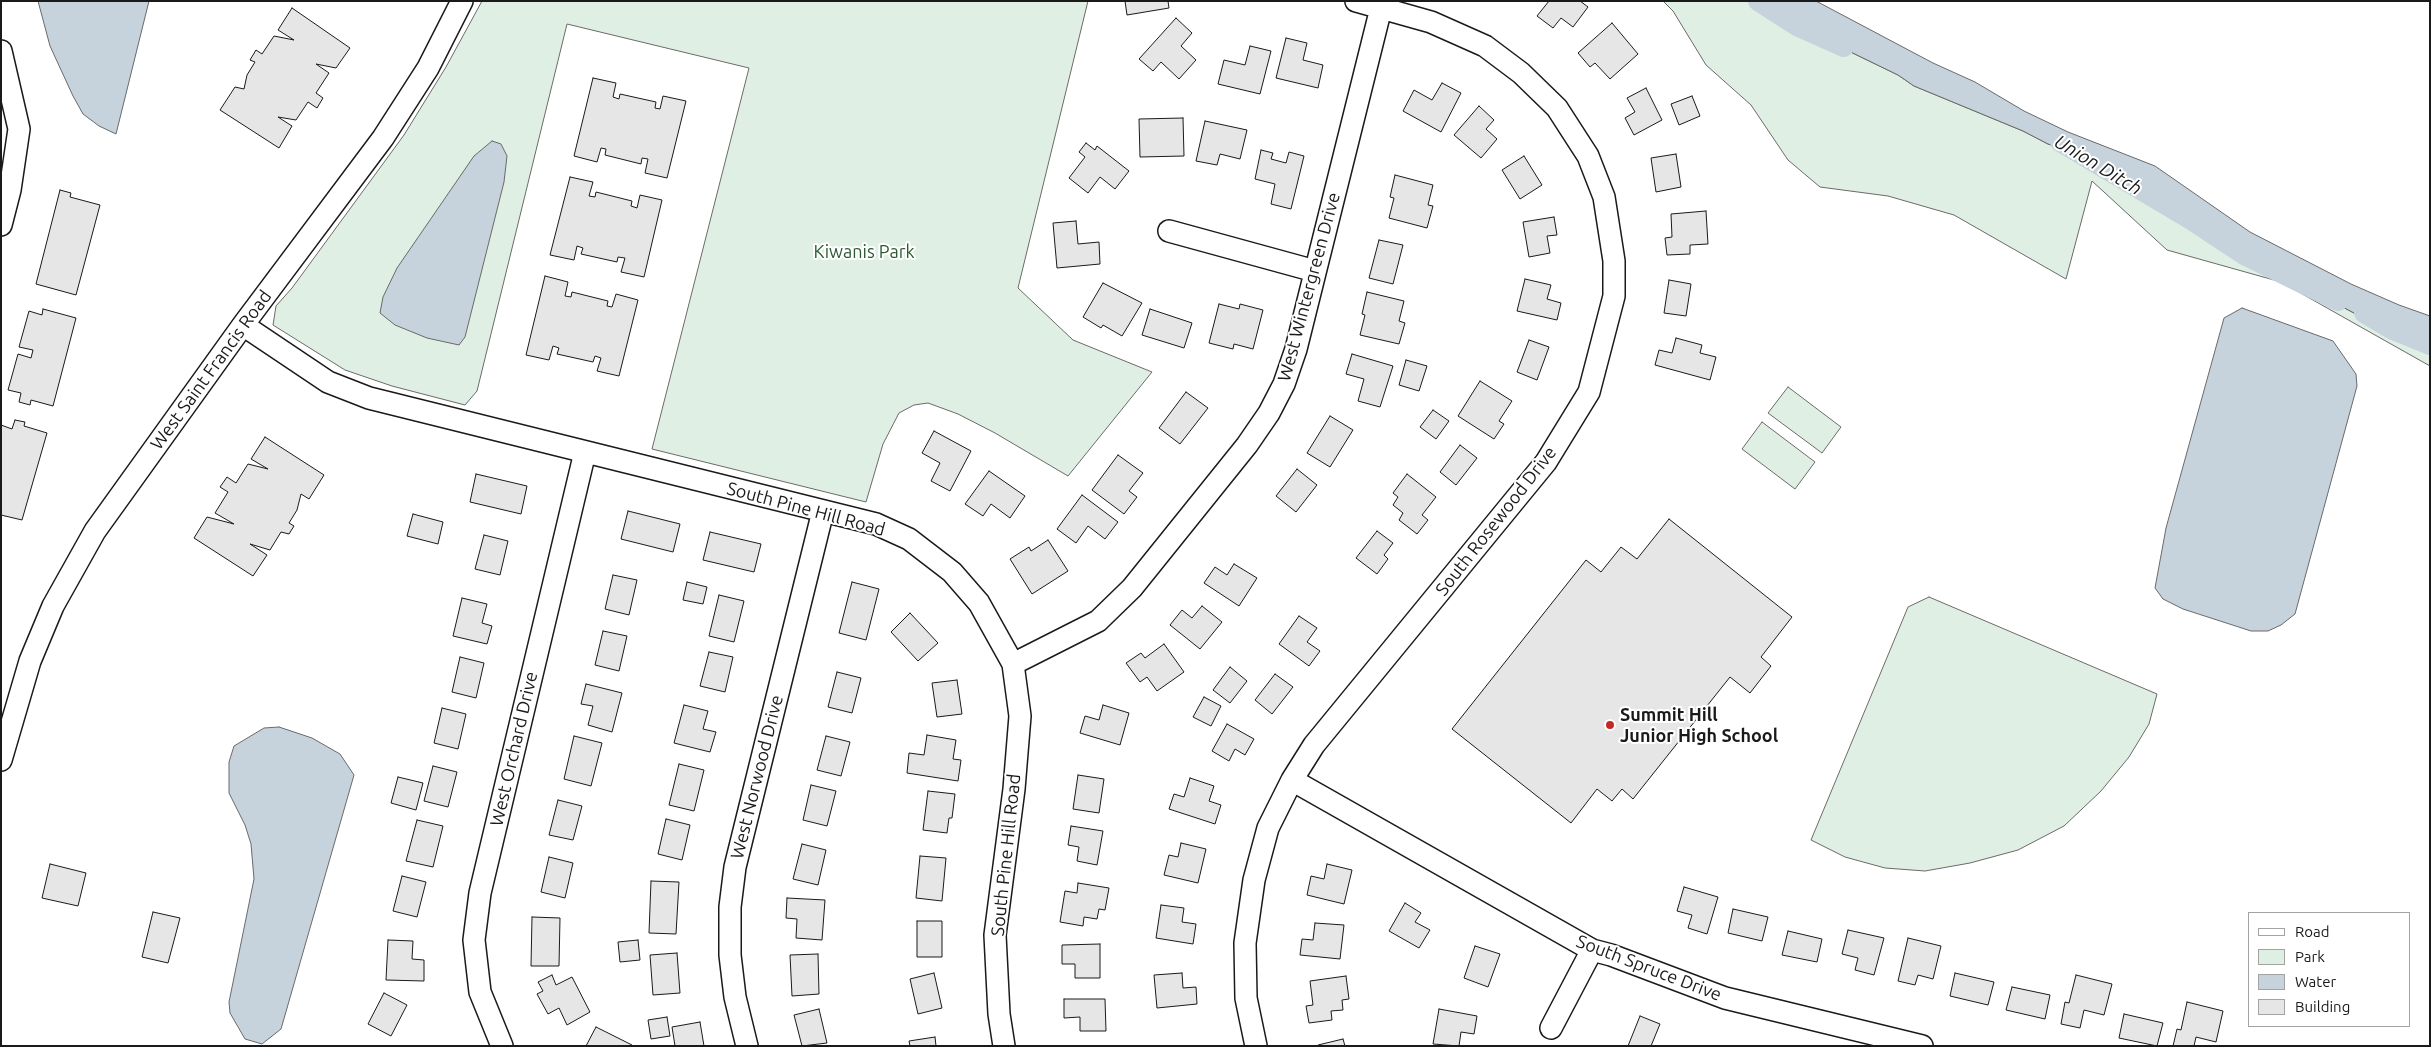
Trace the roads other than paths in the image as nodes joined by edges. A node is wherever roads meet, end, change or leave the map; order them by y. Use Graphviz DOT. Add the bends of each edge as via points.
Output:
graph roads {
  1 [pos="462,1"];
  2 [pos="1356,1"];
  3 [pos="1381,8"];
  4 [pos="1,51"];
  5 [pos="1,225"];
  6 [pos="1170,231"];
  7 [pos="1315,271"];
  8 [pos="243,325"];
  9 [pos="585,452"];
  10 [pos="823,511"];
  11 [pos="1013,664"];
  12 [pos="1,760"];
  13 [pos="1292,780"];
  14 [pos="1592,950"];
  15 [pos="1551,1028"];
  16 [pos="499,1045"];
  17 [pos="1252,1045"];
  18 [pos="747,1046"];
  19 [pos="1004,1046"];
  20 [pos="1922,1046"];
  1 -- 8 [label="street, West Saint Francis Road" via="428,68 383,138"];
  2 -- 3 [label="street, South Rosewood Drive"];
  3 -- 7 [label="street, West Wintergreen Drive"];
  3 -- 13 [label="street, South Rosewood Drive" via="1431,22 1485,46 1521,73 1557,108 1588,156 1604,197 1614,261 1614,296 1588,392 1546,462 1314,745"];
  4 -- 5 [label="street" via="19,129"];
  6 -- 7 [label="street"];
  7 -- 11 [label="street, West Wintergreen Drive" via="1284,384 1247,445 1132,588 1098,621"];
  8 -- 9 [label="street, South Pine Hill Road" via="328,382 361,395"];
  8 -- 12 [label="street, West Saint Francis Road" via="95,532 53,606 30,661"];
  9 -- 10 [label="street, South Pine Hill Road"];
  9 -- 16 [label="street, West Orchard Drive" via="480,893 474,940 480,992"];
  10 -- 11 [label="street, South Pine Hill Road" via="876,524 909,539 952,572 979,603"];
  10 -- 18 [label="street, West Norwood Drive" via="735,867 730,907 730,955 735,997"];
  11 -- 19 [label="street, South Pine Hill Road" via="1020,716 995,935"];
  13 -- 14 [label="street, South Spruce Drive"];
  13 -- 17 [label="street, South Rosewood Drive" via="1268,828 1254,880 1245,943 1246,998"];
  14 -- 15 [label="street"];
  14 -- 20 [label="street, South Spruce Drive" via="1725,998"];
}
